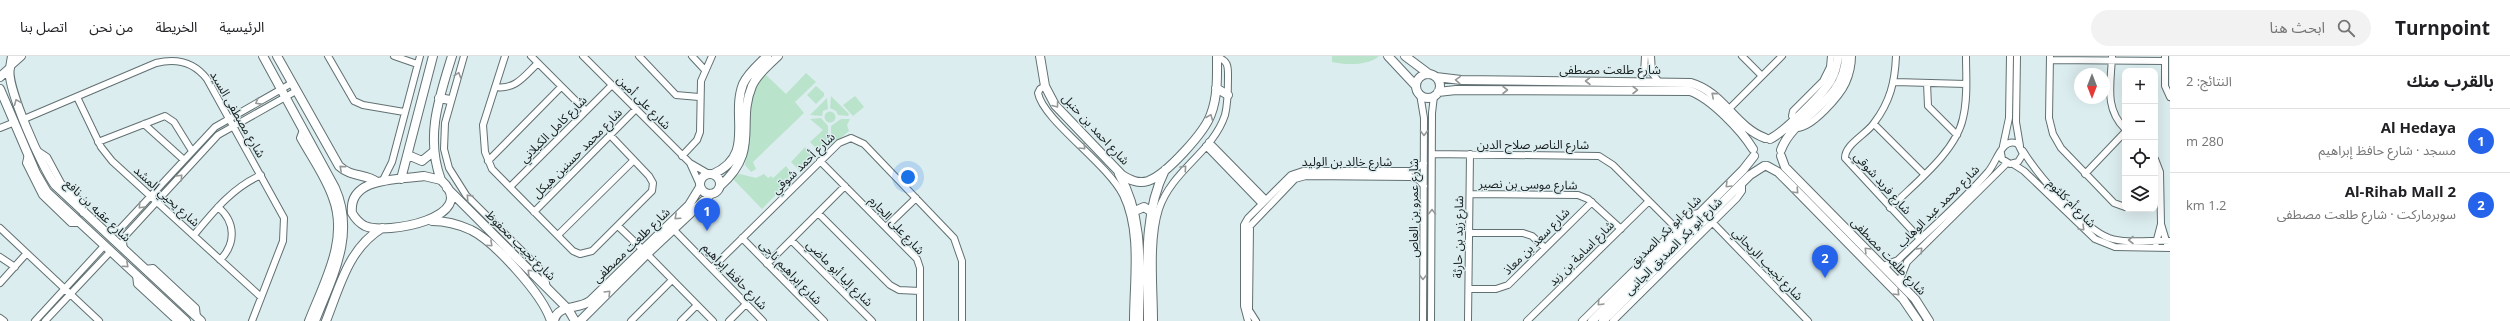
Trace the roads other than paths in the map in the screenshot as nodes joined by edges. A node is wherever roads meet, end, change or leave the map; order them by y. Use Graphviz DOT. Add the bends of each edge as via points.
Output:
graph roads {
  1 [pos="21,56"];
  2 [pos="263,56"];
  3 [pos="277,56"];
  4 [pos="328,56"];
  5 [pos="394,56"];
  6 [pos="420,56"];
  7 [pos="433,56"];
  8 [pos="452,56"];
  9 [pos="464,56"];
  10 [pos="505,56"];
  11 [pos="531,56"];
  12 [pos="639,56"];
  13 [pos="692,56"];
  14 [pos="712,56"];
  15 [pos="767,56"];
  16 [pos="778,56"];
  17 [pos="1040,56"];
  18 [pos="1217,56"];
  19 [pos="1388,56"];
  20 [pos="1405,56"];
  21 [pos="1645,56"];
  22 [pos="1651,56"];
  23 [pos="1742,56"];
  24 [pos="1782,56"];
  25 [pos="1831,56"];
  26 [pos="1838,56"];
  27 [pos="1846,56"];
  28 [pos="1852,56"];
  29 [pos="1896,56"];
  30 [pos="1966,56"];
  31 [pos="2010,56"];
  32 [pos="2017,56"];
  33 [pos="587,57"];
  34 [pos="2050,58"];
  35 [pos="2112,58"];
  36 [pos="2165,59"];
  37 [pos="12,63"];
  38 [pos="538,63"];
  39 [pos="417,64"];
  40 [pos="704,69"];
  41 [pos="1432,75"];
  42 [pos="1762,76"];
  43 [pos="0,77"];
  44 [pos="1638,82"];
  45 [pos="1659,82"];
  46 [pos="1894,82"];
  47 [pos="292,83"];
  48 [pos="1927,83"];
  49 [pos="1966,84"];
  50 [pos="612,85"];
  51 [pos="1045,86"];
  52 [pos="1416,86"];
  53 [pos="495,87"];
  54 [pos="561,87"];
  55 [pos="1216,88"];
  56 [pos="0,89"];
  57 [pos="281,89"];
  58 [pos="296,91"];
  59 [pos="1420,94"];
  60 [pos="1436,94"];
  61 [pos="1228,95"];
  62 [pos="77,97"];
  63 [pos="285,97"];
  64 [pos="699,97"];
  65 [pos="2170,97"];
  66 [pos="439,98"];
  67 [pos="450,100"];
  68 [pos="1729,109"];
  69 [pos="636,110"];
  70 [pos="586,111"];
  71 [pos="404,112"];
  72 [pos="229,117"];
  73 [pos="24,119"];
  74 [pos="1794,119"];
  75 [pos="14,122"];
  76 [pos="144,124"];
  77 [pos="1874,124"];
  78 [pos="233,125"];
  79 [pos="2122,127"];
  80 [pos="0,128"];
  81 [pos="1797,128"];
  82 [pos="2122,133"];
  83 [pos="610,135"];
  84 [pos="1957,135"];
  85 [pos="1767,139"];
  86 [pos="98,142"];
  87 [pos="1207,144"];
  88 [pos="2021,148"];
  89 [pos="2002,150"];
  90 [pos="192,151"];
  91 [pos="433,152"];
  92 [pos="1753,152"];
  93 [pos="1781,153"];
  94 [pos="1432,154"];
  95 [pos="1470,154"];
  96 [pos="408,155"];
  97 [pos="682,156"];
  98 [pos="184,160"];
  99 [pos="634,160"];
  100 [pos="488,161"];
  101 [pos="820,161"];
  102 [pos="690,163"];
  103 [pos="1424,163"];
  104 [pos="2010,164"];
  105 [pos="2158,164"];
  106 [pos="1765,166"];
  107 [pos="1166,168"];
  108 [pos="1116,170"];
  109 [pos="711,174"];
  110 [pos="1924,174"];
  111 [pos="2085,174"];
  112 [pos="261,175"];
  113 [pos="325,177"];
  114 [pos="401,179"];
  115 [pos="441,180"];
  116 [pos="380,182"];
  117 [pos="1742,183"];
  118 [pos="700,186"];
  119 [pos="720,186"];
  120 [pos="845,186"];
  121 [pos="1424,186"];
  122 [pos="447,187"];
  123 [pos="510,187"];
  124 [pos="712,194"];
  125 [pos="1470,194"];
  126 [pos="150,196"];
  127 [pos="916,198"];
  128 [pos="1649,201"];
  129 [pos="156,202"];
  130 [pos="1264,202"];
  131 [pos="1592,202"];
  132 [pos="2122,206"];
  133 [pos="218,207"];
  134 [pos="2158,207"];
  135 [pos="1890,208"];
  136 [pos="1135,211"];
  137 [pos="534,212"];
  138 [pos="1152,212"];
  139 [pos="347,213"];
  140 [pos="818,213"];
  141 [pos="1700,213"];
  142 [pos="429,221"];
  143 [pos="1712,222"];
  144 [pos="2161,224"];
  145 [pos="618,226"];
  146 [pos="384,227"];
  147 [pos="886,227"];
  148 [pos="0,228"];
  149 [pos="1676,228"];
  150 [pos="1621,229"];
  151 [pos="674,230"];
  152 [pos="106,233"];
  153 [pos="1469,233"];
  154 [pos="194,235"];
  155 [pos="558,235"];
  156 [pos="1424,235"];
  157 [pos="1432,235"];
  158 [pos="742,238"];
  159 [pos="1920,239"];
  160 [pos="791,240"];
  161 [pos="2156,240"];
  162 [pos="2169,241"];
  163 [pos="1424,245"];
  164 [pos="1432,245"];
  165 [pos="104,246"];
  166 [pos="1545,248"];
  167 [pos="2156,248"];
  168 [pos="2169,248"];
  169 [pos="124,250"];
  170 [pos="338,251"];
  171 [pos="644,251"];
  172 [pos="110,252"];
  173 [pos="26,254"];
  174 [pos="0,257"];
  175 [pos="220,260"];
  176 [pos="767,264"];
  177 [pos="1246,265"];
  178 [pos="1883,266"];
  179 [pos="14,267"];
  180 [pos="712,268"];
  181 [pos="136,275"];
  182 [pos="1642,278"];
  183 [pos="672,280"];
  184 [pos="1899,282"];
  185 [pos="0,283"];
  186 [pos="547,288"];
  187 [pos="64,289"];
  188 [pos="1469,289"];
  189 [pos="920,291"];
  190 [pos="70,294"];
  191 [pos="261,297"];
  192 [pos="746,304"];
  193 [pos="697,305"];
  194 [pos="568,309"];
  195 [pos="0,318"];
  196 [pos="199,319"];
  197 [pos="4,321"];
  198 [pos="35,321"];
  199 [pos="45,321"];
  200 [pos="99,321"];
  201 [pos="177,321"];
  202 [pos="186,321"];
  203 [pos="252,321"];
  204 [pos="308,321"];
  205 [pos="315,321"];
  206 [pos="326,321"];
  207 [pos="551,321"];
  208 [pos="554,321"];
  209 [pos="574,321"];
  210 [pos="580,321"];
  211 [pos="631,321"];
  212 [pos="681,321"];
  213 [pos="712,321"];
  214 [pos="729,321"];
  215 [pos="763,321"];
  216 [pos="824,321"];
  217 [pos="872,321"];
  218 [pos="920,321"];
  219 [pos="962,321"];
  220 [pos="1133,321"];
  221 [pos="1139,321"];
  222 [pos="1148,321"];
  223 [pos="1154,321"];
  224 [pos="1248,321"];
  225 [pos="1256,321"];
  226 [pos="1423,321"];
  227 [pos="1431,321"];
  228 [pos="1468,321"];
  229 [pos="1527,321"];
  230 [pos="1582,321"];
  231 [pos="1592,321"];
  232 [pos="1603,321"];
  233 [pos="1613,321"];
  234 [pos="1808,321"];
  235 [pos="1918,321"];
  236 [pos="1929,321"];
  1 -- 37 [label="street"];
  2 -- 57 [label="street"];
  3 -- 47 [label="street"];
  4 -- 71 [label="street" via="354,101"];
  5 -- 39 [label="street"];
  6 -- 39 [label="street"];
  7 -- 96 [label="street"];
  8 -- 66 [label="street"];
  67 -- 9 [label="street, one-way"];
  10 -- 53 [label="street"];
  11 -- 38 [label="street"];
  12 -- 64 [label="street" via="676,95"];
  13 -- 40 [label="street"];
  14 -- 40 [label="street"];
  15 -- 109 [label="street" via="751,72 742,88 737,151 725,167"];
  16 -- 119 [label="street" via="753,83 743,154 734,173"];
  17 -- 51 [label="street, شارع احمد بن حنبل"];
  18 -- 55 [label="street"];
  18 -- 61 [label="street" via="1227,64"];
  19 -- 52 [label="street"];
  20 -- 41 [label="street"];
  21 -- 44 [label="street" via="1644,74"];
  22 -- 45 [label="street" via="1652,73"];
  23 -- 42 [label="street"];
  24 -- 42 [label="street"];
  25 -- 74 [label="street" via="1825,78 1793,111"];
  26 -- 74 [label="street" via="1835,73 1828,84"];
  27 -- 81 [label="street" via="1845,69 1839,84"];
  28 -- 81 [label="street" via="1849,76 1840,94 1810,124"];
  29 -- 46 [label="street, شارع فريد شوقي"];
  30 -- 49 [label="street"];
  31 -- 89 [label="street" via="2009,118"];
  32 -- 88 [label="street, شارع أم كلثوم" via="2016,122"];
  33 -- 50 [label="street, شارع على أمين"];
  34 -- 35 [label="street"];
  34 -- 111 [label="street" via="2049,118 2053,134 2061,148"];
  35 -- 36 [label="street"];
  35 -- 79 [label="street" via="2111,109"];
  36 -- 65 [label="street" via="2165,86"];
  37 -- 43 [label="street"];
  73 -- 37 [label="street, شارع عقبه بن نافع, one-way" via="10,85"];
  38 -- 53 [label="street" via="512,86"];
  38 -- 54 [label="street"];
  39 -- 71 [label="street"];
  40 -- 64 [label="street"];
  44 -- 41 [label="street, شارع طلعت مصطفى, one-way" via="1461,80"];
  41 -- 52 [label="street" via="1419,78"];
  41 -- 60 [label="street" via="1440,84"];
  42 -- 68 [label="street"];
  44 -- 45 [label="street, شارع طلعت مصطفى"];
  68 -- 45 [label="street, شارع طلعت مصطفى, one-way" via="1716,96 1700,86 1682,82"];
  46 -- 48 [label="street"];
  46 -- 77 [label="street, شارع فريد شوقي"];
  47 -- 57 [label="street"];
  47 -- 58 [label="street"];
  48 -- 49 [label="street"];
  48 -- 84 [label="street" via="1928,106"];
  49 -- 84 [label="street" via="1963,118"];
  50 -- 69 [label="street, شارع على أمين"];
  50 -- 70 [label="street, شارع كامل الكيلاني"];
  51 -- 108 [label="street, شارع احمد بن حنبل, one-way" via="1058,109"];
  51 -- 220 [label="street, one-way" via="1038,93 1047,109 1108,172 1126,202 1133,232"];
  52 -- 59 [label="street"];
  53 -- 100 [label="street" via="483,125 483,144"];
  54 -- 70 [label="street"];
  54 -- 100 [label="street"];
  55 -- 61 [label="street"];
  107 -- 55 [label="street, one-way" via="1207,124 1214,105"];
  56 -- 75 [label="street, شارع عقبه بن نافع"];
  57 -- 63 [label="street"];
  57 -- 72 [label="street, one-way"];
  58 -- 63 [label="street"];
  116 -- 58 [label="street, one-way" via="350,174 339,166"];
  59 -- 60 [label="street" via="1427,97"];
  59 -- 103 [label="street, شارع عمرو بن العاص, one-way" via="1424,118"];
  60 -- 92 [label="street, شارع طلعت مصطفى, one-way" via="1456,90 1690,91 1709,101 1744,137"];
  60 -- 94 [label="street, شارع عمرو بن العاص"];
  61 -- 87 [label="street" via="1222,121"];
  62 -- 72 [label="street, شارع مصطفى السيد" via="156,63 168,60 181,61 203,74"];
  62 -- 73 [label="street, شارع مصطفى السيد"];
  62 -- 86 [label="street, شارع يحيي المشد"];
  63 -- 78 [label="street"];
  63 -- 113 [label="street"];
  64 -- 97 [label="street" via="700,132 697,140"];
  66 -- 67 [label="street"];
  66 -- 91 [label="street" via="433,121"];
  186 -- 67 [label="street, one-way" via="544,273 466,195 453,176 446,158 444,140"];
  68 -- 85 [label="street, شارع طلعت مصطفى" via="1750,130"];
  69 -- 83 [label="street, شارع محمد حسنين هيكل"];
  69 -- 97 [label="street, شارع على أمين"];
  70 -- 123 [label="street, شارع كامل الكيلاني"];
  71 -- 116 [label="street" via="392,162"];
  72 -- 78 [label="street, شارع مصطفى السيد"];
  72 -- 90 [label="street" via="215,127"];
  73 -- 152 [label="street, شارع عقبه بن نافع" via="55,185"];
  74 -- 85 [label="street" via="1780,133"];
  75 -- 80 [label="street"];
  75 -- 165 [label="street, شارع عقبه بن نافع" via="47,192"];
  76 -- 86 [label="street"];
  76 -- 90 [label="street" via="164,116 172,119"];
  76 -- 98 [label="street"];
  77 -- 110 [label="street"];
  77 -- 135 [label="street, شارع فريد شوقي" via="1846,151 1845,158"];
  78 -- 112 [label="street, شارع مصطفى السيد"];
  129 -- 78 [label="street, one-way" via="218,135"];
  81 -- 93 [label="street" via="1786,139"];
  82 -- 111 [label="street"];
  83 -- 99 [label="street"];
  83 -- 137 [label="street, شارع محمد حسنين هيكل"];
  84 -- 110 [label="street" via="1949,148"];
  85 -- 92 [label="street" via="1759,141"];
  85 -- 93 [label="street" via="1777,143"];
  86 -- 126 [label="street, شارع يحيي المشد" via="112,161"];
  87 -- 130 [label="street"];
  223 -- 87 [label="street, one-way" via="1154,236 1162,200 1177,176"];
  88 -- 89 [label="street" via="2011,142"];
  88 -- 104 [label="street" via="2020,160"];
  161 -- 88 [label="street, شارع أم كلثوم, one-way" via="2117,240 2097,232 2042,178"];
  89 -- 104 [label="street" via="2002,159"];
  89 -- 159 [label="street, شارع محمد عبد الوهاب" via="1988,172"];
  90 -- 98 [label="street"];
  91 -- 96 [label="street" via="422,161"];
  91 -- 115 [label="street"];
  92 -- 106 [label="street" via="1757,162"];
  92 -- 141 [label="street, شارع ابو بكر الصديق, one-way"];
  93 -- 106 [label="street" via="1774,164"];
  178 -- 93 [label="street, شارع طلعت مصطفى, one-way" via="1785,167"];
  94 -- 95 [label="street, شارع الناصر صلاح الدين"];
  157 -- 94 [label="street, شارع عمرو بن العاص, one-way"];
  95 -- 125 [label="street, شارع زيد بن حارثة"];
  95 -- 128 [label="street, شارع الناصر صلاح الدين" via="1599,156 1609,161"];
  96 -- 114 [label="street"];
  97 -- 102 [label="street, شارع على أمين"];
  98 -- 126 [label="street"];
  99 -- 145 [label="street" via="651,179 652,191"];
  99 -- 155 [label="street"];
  100 -- 123 [label="street" via="492,169"];
  101 -- 120 [label="street, شارع على الجارم"];
  101 -- 127 [label="street, شارع أحمد شوقي" via="842,140 856,139"];
  101 -- 158 [label="street, شارع أحمد شوقي"];
  102 -- 109 [label="street, شارع على أمين"];
  102 -- 118 [label="street, شارع على أمين"];
  103 -- 121 [label="street, شارع عمرو بن العاص"];
  103 -- 130 [label="street, شارع خالد بن الوليد" via="1411,171 1300,171 1292,175"];
  104 -- 167 [label="street, شارع أم كلثوم, one-way" via="2024,171 2095,239 2116,246"];
  184 -- 104 [label="street, شارع محمد عبد الوهاب, one-way" via="1907,262"];
  105 -- 134 [label="street"];
  106 -- 117 [label="street, شارع ابو بكر الصديق"];
  106 -- 235 [label="street, شارع طلعت مصطفى, one-way" via="1778,172 1789,183 1903,299"];
  107 -- 108 [label="street, شارع احمد بن حنبل" via="1143,182 1128,178"];
  107 -- 138 [label="street"];
  108 -- 136 [label="street"];
  109 -- 118 [label="street" via="701,179"];
  109 -- 119 [label="street" via="719,179"];
  110 -- 135 [label="street"];
  111 -- 132 [label="street" via="2114,203"];
  112 -- 133 [label="street" via="238,188"];
  112 -- 191 [label="street, شارع مصطفى السيد" via="282,211 285,226 283,241"];
  113 -- 139 [label="street"];
  113 -- 170 [label="street" via="336,212"];
  114 -- 115 [label="street" via="430,176"];
  114 -- 116 [label="street"];
  115 -- 122 [label="street, شارع نجيب محفوظ"];
  116 -- 139 [label="street" via="365,185 357,191"];
  117 -- 143 [label="street, شارع ابو بكر الصديق الجانبى" via="1740,195"];
  117 -- 182 [label="street, شارع ابو بكر الصديق"];
  118 -- 124 [label="street" via="703,192"];
  118 -- 171 [label="street, شارع طلعت مصطفى, one-way" via="689,206"];
  119 -- 124 [label="street" via="717,192"];
  120 -- 140 [label="street"];
  120 -- 147 [label="street, شارع على الجارم"];
  121 -- 156 [label="street, شارع عمرو بن العاص"];
  121 -- 177 [label="street, شارع خالد بن الوليد" via="1419,180 1411,177 1299,177 1251,223"];
  122 -- 142 [label="street" via="448,206 439,216"];
  186 -- 122 [label="street, شارع نجيب محفوظ, one-way"];
  123 -- 137 [label="street"];
  124 -- 151 [label="street, شارع طلعت مصطفى"];
  125 -- 131 [label="street, شارع موسى بن نصير" via="1573,194 1583,196"];
  125 -- 153 [label="street, شارع زيد بن حارثة"];
  126 -- 129 [label="street, شارع يحيي المشد"];
  126 -- 152 [label="street, one-way" via="120,229"];
  127 -- 147 [label="street"];
  127 -- 219 [label="street, شارع أحمد شوقي" via="949,231 958,245 962,261"];
  128 -- 149 [label="street, شارع الناصر صلاح الدين"];
  128 -- 150 [label="street, شارع اسامة بن زيد"];
  129 -- 154 [label="street, شارع يحيي المشد"];
  129 -- 169 [label="street" via="126,235 123,242"];
  130 -- 177 [label="street, شارع خالد بن الوليد" via="1244,225"];
  131 -- 150 [label="street, شارع موسى بن نصير"];
  131 -- 166 [label="street, شارع سعد بن معاذ"];
  133 -- 154 [label="street"];
  133 -- 175 [label="street" via="228,217 232,230 228,249"];
  134 -- 144 [label="street"];
  135 -- 159 [label="street, شارع فريد شوقي"];
  136 -- 138 [label="street" via="1144,207"];
  136 -- 221 [label="street" via="1139,233"];
  137 -- 155 [label="street"];
  138 -- 222 [label="street" via="1148,233"];
  139 -- 146 [label="street" via="363,225"];
  139 -- 170 [label="street" via="344,236"];
  140 -- 160 [label="street"];
  140 -- 189 [label="street" via="890,285 899,290"];
  141 -- 149 [label="street, شارع ابو بكر الصديق الجانبى" via="1691,214"];
  141 -- 182 [label="street, شارع ابو بكر الصديق"];
  142 -- 146 [label="street"];
  142 -- 207 [label="street, شارع نجيب محفوظ, one-way" via="462,226 490,243 536,292"];
  143 -- 233 [label="street, شارع ابو بكر الصديق الجانبى"];
  143 -- 234 [label="street, شارع نجيب الريحاني"];
  144 -- 161 [label="street"];
  144 -- 162 [label="street"];
  145 -- 155 [label="street" via="592,251 584,254 573,251"];
  145 -- 171 [label="street"];
  146 -- 206 [label="street" via="372,235 353,255"];
  147 -- 189 [label="street, شارع على الجارم" via="917,259 920,268"];
  148 -- 173 [label="street"];
  149 -- 230 [label="street, شارع ابو بكر الصديق الجانبى, one-way"];
  150 -- 229 [label="street, شارع اسامة بن زيد"];
  151 -- 171 [label="street, شارع طلعت مصطفى"];
  151 -- 180 [label="street, شارع حافظ إبراهيم"];
  152 -- 169 [label="street, شارع عقبه بن نافع"];
  153 -- 166 [label="street" via="1523,233 1532,236"];
  153 -- 188 [label="street, شارع زيد بن حارثة"];
  154 -- 175 [label="street, شارع يحيي المشد"];
  156 -- 157 [label="street"];
  156 -- 163 [label="street, شارع عمرو بن العاص"];
  157 -- 164 [label="street, شارع عمرو بن العاص"];
  158 -- 176 [label="street, شارع إبراهيم ناجى"];
  158 -- 180 [label="street, شارع أحمد شوقي"];
  159 -- 178 [label="street, شارع محمد عبد الوهاب" via="1898,260"];
  160 -- 176 [label="street"];
  160 -- 217 [label="street, شارع إليا أبو ماضي"];
  161 -- 162 [label="street, شارع أم كلثوم"];
  161 -- 167 [label="street"];
  162 -- 168 [label="street"];
  163 -- 164 [label="street"];
  163 -- 226 [label="street, شارع عمرو بن العاص, one-way"];
  164 -- 227 [label="street, شارع عمرو بن العاص"];
  165 -- 172 [label="street, شارع عقبه بن نافع"];
  165 -- 187 [label="street"];
  166 -- 188 [label="street, شارع سعد بن معاذ" via="1504,287"];
  167 -- 168 [label="street, شارع أم كلثوم"];
  169 -- 196 [label="street, شارع عقبه بن نافع"];
  170 -- 204 [label="street"];
  170 -- 205 [label="street"];
  171 -- 183 [label="street"];
  171 -- 194 [label="street, شارع طلعت مصطفى" via="590,301 578,308"];
  210 -- 171 [label="street, شارع طلعت مصطفى, one-way"];
  172 -- 181 [label="street, شارع عقبه بن نافع, one-way"];
  172 -- 190 [label="street"];
  173 -- 179 [label="street"];
  173 -- 187 [label="street"];
  174 -- 179 [label="street"];
  175 -- 191 [label="street, شارع يحيي المشد"];
  176 -- 216 [label="street, شارع إبراهيم ناجى"];
  177 -- 224 [label="street, شارع خالد بن الوليد" via="1244,310"];
  177 -- 225 [label="street, شارع خالد بن الوليد" via="1249,310"];
  178 -- 184 [label="street, شارع طلعت مصطفى"];
  179 -- 185 [label="street"];
  180 -- 192 [label="street, شارع حافظ إبراهيم"];
  181 -- 201 [label="street" via="137,284"];
  181 -- 202 [label="street, شارع عقبه بن نافع"];
  182 -- 231 [label="street, شارع ابو بكر الصديق"];
  182 -- 232 [label="street, شارع ابو بكر الصديق"];
  183 -- 193 [label="street"];
  183 -- 211 [label="street"];
  184 -- 236 [label="street, شارع طلعت مصطفى" via="1919,304"];
  186 -- 194 [label="street, شارع نجيب محفوظ"];
  187 -- 190 [label="street"];
  187 -- 198 [label="street"];
  188 -- 228 [label="street, شارع زيد بن حارثة"];
  189 -- 218 [label="street, شارع على الجارم"];
  190 -- 199 [label="street"];
  190 -- 200 [label="street"];
  191 -- 203 [label="street, شارع مصطفى السيد"];
  192 -- 214 [label="street"];
  192 -- 215 [label="street, شارع حافظ إبراهيم"];
  193 -- 212 [label="street"];
  193 -- 213 [label="street"];
  194 -- 208 [label="street" via="558,311"];
  194 -- 209 [label="street, شارع نجيب محفوظ"];
  195 -- 197 [label="street"];
}
